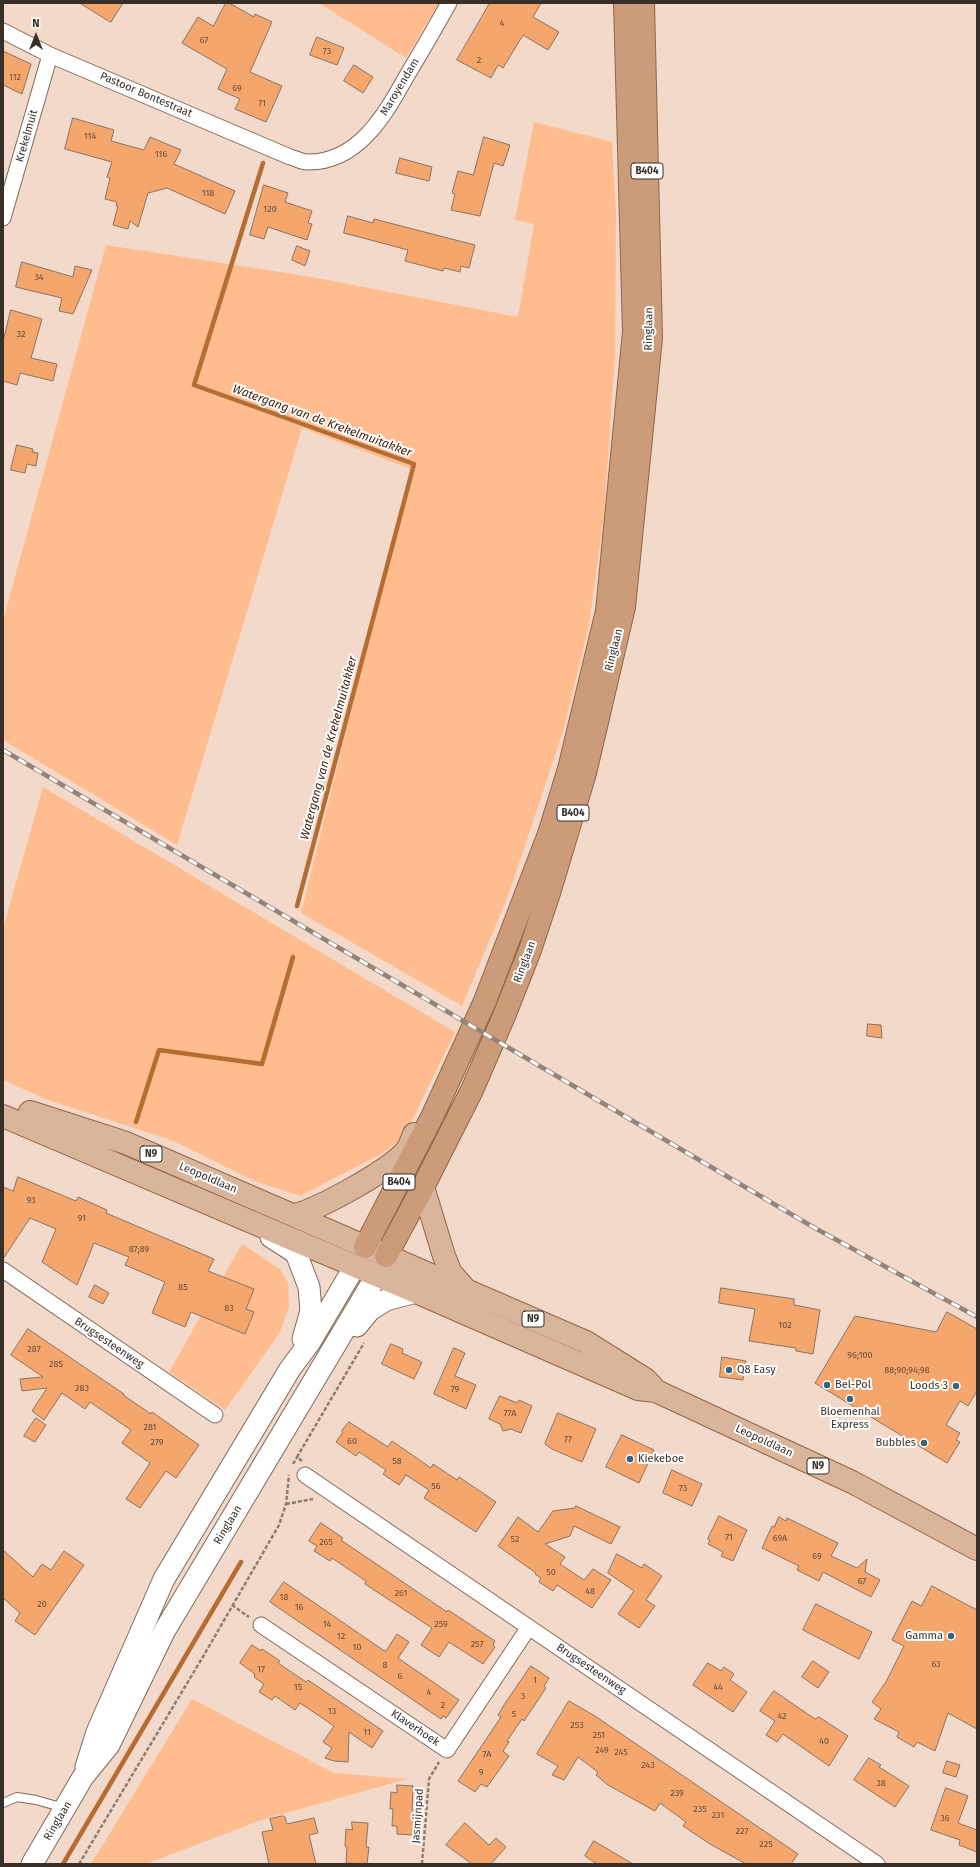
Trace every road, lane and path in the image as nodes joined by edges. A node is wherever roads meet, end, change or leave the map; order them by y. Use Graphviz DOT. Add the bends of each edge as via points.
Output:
graph roads {
  1 [pos="449,3"];
  2 [pos="625,3"];
  3 [pos="643,3"];
  4 [pos="3,30"];
  5 [pos="50,55"];
  6 [pos="290,157"];
  7 [pos="3,218"];
  8 [pos="3,1102"];
  9 [pos="3,1116"];
  10 [pos="432,1117"];
  11 [pos="424,1188"];
  12 [pos="295,1215"];
  13 [pos="259,1225"];
  14 [pos="365,1246"];
  15 [pos="355,1266"];
  16 [pos="382,1266"];
  17 [pos="3,1270"];
  18 [pos="416,1292"];
  19 [pos="468,1292"];
  20 [pos="366,1339"];
  21 [pos="339,1340"];
  22 [pos="290,1368"];
  23 [pos="656,1391"];
  24 [pos="215,1415"];
  25 [pos="297,1457"];
  26 [pos="292,1466"];
  27 [pos="301,1475"];
  28 [pos="977,1549"];
  29 [pos="232,1605"];
  30 [pos="261,1625"];
  31 [pos="529,1627"];
  32 [pos="447,1750"];
  33 [pos="83,1777"];
  34 [pos="3,1803"];
  35 [pos="65,1809"];
  36 [pos="32,1864"];
  37 [pos="79,1864"];
  38 [pos="422,1864"];
  39 [pos="877,1864"];
  1 -- 6 [label="street, Maroyendam" via="384,116 364,139 342,154 323,160 306,162"];
  2 -- 10 [label="highway, Ringlaan / B404" via="634,332 607,611 568,769 549,834 485,1001"];
  3 -- 11 [label="highway, Ringlaan / B404" via="651,338 624,608 585,773 543,913 518,982 484,1062"];
  4 -- 5 [label="street, Pastoor Bontestraat"];
  5 -- 6 [label="street, Pastoor Bontestraat"];
  5 -- 7 [label="street, Krekelmuit"];
  8 -- 12 [label="main road, Leopoldlaan / N9" via="126,1143"];
  9 -- 13 [label="main road, Leopoldlaan / N9"];
  10 -- 12 [label="main road" via="419,1124 407,1149 394,1162 321,1205"];
  10 -- 14 [label="highway, Ringlaan / B404"];
  11 -- 16 [label="highway, Ringlaan / B404"];
  11 -- 19 [label="main road" via="451,1273"];
  12 -- 14 [label="main road, Leopoldlaan / N9"];
  13 -- 15 [label="main road, Leopoldlaan / N9"];
  13 -- 22 [label="main road" via="274,1240 296,1253 309,1287 311,1311 304,1336"];
  14 -- 15 [label="main road"];
  14 -- 16 [label="main road, N9"];
  15 -- 16 [label="main road, N9"];
  15 -- 22 [label="main road, Ringlaan" via="310,1342"];
  16 -- 18 [label="main road, Leopoldlaan / N9"];
  16 -- 19 [label="main road, Leopoldlaan / N9"];
  16 -- 21 [label="main road, Ringlaan"];
  17 -- 24 [label="street, Brugsesteenweg"];
  18 -- 21 [label="main road" via="386,1300 370,1310 358,1325"];
  18 -- 23 [label="main road, Leopoldlaan / N9" via="638,1389"];
  19 -- 23 [label="main road, Leopoldlaan / N9" via="586,1342 645,1378"];
  20 -- 25 [label="path"];
  21 -- 33 [label="main road, Ringlaan" via="165,1630 109,1745"];
  22 -- 33 [label="main road, Ringlaan" via="164,1579 97,1732"];
  23 -- 28 [label="main road, Leopoldlaan / N9" via="852,1482"];
  25 -- 26 [label="path"];
  25 -- 27 [label="path" via="310,1467"];
  27 -- 29 [label="path" via="287,1486 286,1504 279,1524"];
  27 -- 31 [label="street, Brugsesteenweg"];
  29 -- 30 [label="path"];
  29 -- 37 [label="path"];
  30 -- 32 [label="street, Klaverhoek"];
  31 -- 32 [label="street, Klaverhoek"];
  31 -- 39 [label="street, Brugsesteenweg"];
  32 -- 38 [label="path, Jasmijnpad" via="429,1779"];
  33 -- 35 [label="main road, Ringlaan"];
  34 -- 35 [label="lane" via="17,1797"];
  35 -- 36 [label="main road, Ringlaan"];
}
